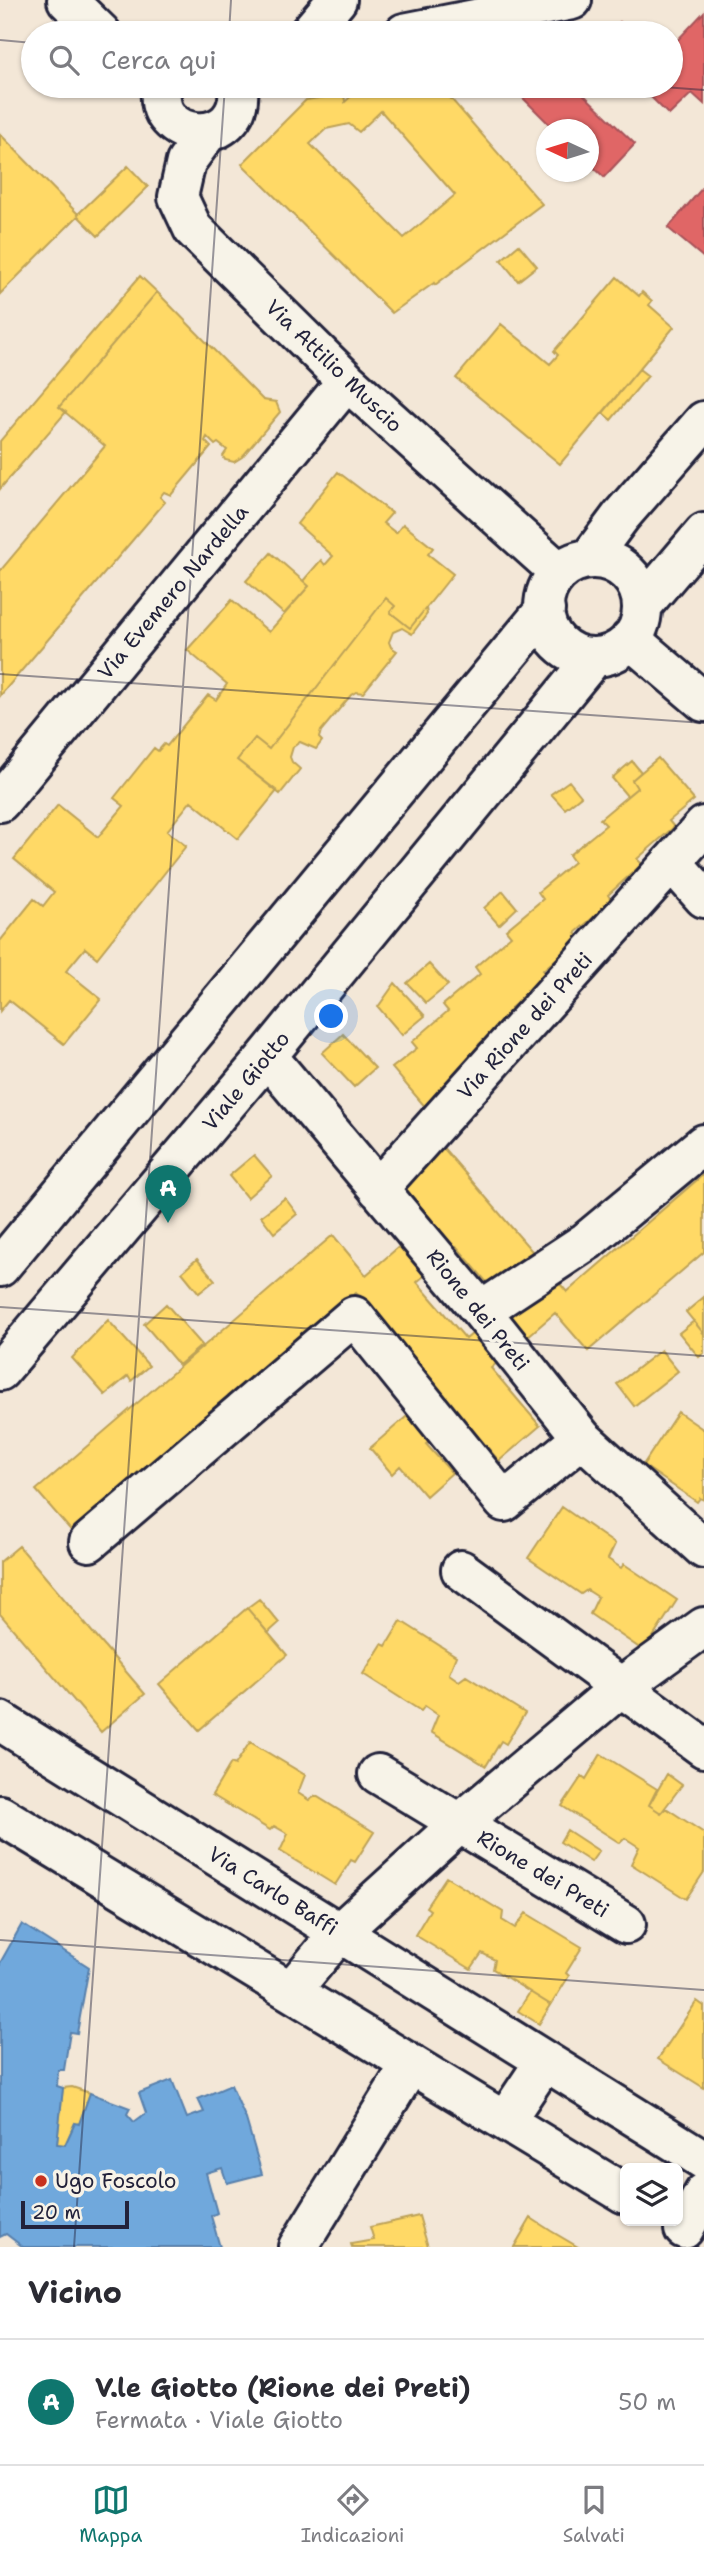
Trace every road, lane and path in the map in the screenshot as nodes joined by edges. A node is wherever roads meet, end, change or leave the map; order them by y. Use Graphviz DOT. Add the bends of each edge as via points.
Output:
graph roads {
  1 [pos="67,0"];
  2 [pos="337,0"];
  3 [pos="572,0"];
  4 [pos="93,21"];
  5 [pos="319,21"];
  6 [pos="465,21"];
  7 [pos="161,98"];
  8 [pos="239,98"];
  9 [pos="208,132"];
  10 [pos="347,382"];
  11 [pos="704,421"];
  12 [pos="704,533"];
  13 [pos="574,566"];
  14 [pos="545,610"];
  15 [pos="636,623"];
  16 [pos="594,657"];
  17 [pos="704,702"];
  18 [pos="0,802"];
  19 [pos="704,826"];
  20 [pos="672,862"];
  21 [pos="704,898"];
  22 [pos="267,1056"];
  23 [pos="704,1144"];
  24 [pos="378,1189"];
  25 [pos="0,1267"];
  26 [pos="481,1311"];
  27 [pos="0,1371"];
  28 [pos="582,1438"];
  29 [pos="89,1542"];
  30 [pos="704,1549"];
  31 [pos="461,1570"];
  32 [pos="704,1627"];
  33 [pos="621,1687"];
  34 [pos="0,1721"];
  35 [pos="704,1748"];
  36 [pos="378,1774"];
  37 [pos="0,1815"];
  38 [pos="460,1824"];
  39 [pos="626,1924"];
  40 [pos="340,1932"];
  41 [pos="291,1991"];
  42 [pos="545,2061"];
  43 [pos="411,2064"];
  44 [pos="505,2121"];
  45 [pos="704,2160"];
  46 [pos="620,2191"];
  47 [pos="704,2193"];
  48 [pos="686,2230"];
  49 [pos="298,2247"];
  1 -- 4 [label="street"];
  2 -- 5 [label="street"];
  3 -- 6 [label="street"];
  7 -- 9 [label="street" via="163,109 183,130"];
  8 -- 9 [label="street, Via Attilio Muscio" via="229,120"];
  9 -- 10 [label="street, Via Attilio Muscio" via="186,162 178,197 192,229"];
  10 -- 13 [label="street, Via Attilio Muscio"];
  10 -- 18 [label="street, Via Evemero Nardella"];
  11 -- 13 [label="street"];
  12 -- 15 [label="street"];
  13 -- 14 [label="street" via="549,586"];
  13 -- 15 [label="street" via="606,561 632,578 639,592"];
  14 -- 16 [label="street" via="552,634 563,646"];
  14 -- 25 [label="street"];
  15 -- 16 [label="street" via="610,654"];
  15 -- 17 [label="street"];
  16 -- 22 [label="street, Viale Giotto"];
  19 -- 20 [label="street, Via Rione dei Preti"];
  20 -- 21 [label="street"];
  20 -- 24 [label="street, Via Rione dei Preti"];
  22 -- 24 [label="street, Rione dei Preti"];
  22 -- 27 [label="street, Viale Giotto"];
  23 -- 26 [label="street" via="587,1241"];
  24 -- 26 [label="street, Rione dei Preti"];
  26 -- 28 [label="street, Rione dei Preti"];
  28 -- 29 [label="street" via="504,1502 354,1316"];
  28 -- 30 [label="street, Rione dei Preti"];
  31 -- 33 [label="street"];
  32 -- 33 [label="street, Rione dei Preti"];
  33 -- 35 [label="street"];
  33 -- 38 [label="street, Rione dei Preti"];
  34 -- 40 [label="street, Via Carlo Baffi"];
  36 -- 38 [label="street, Rione dei Preti"];
  37 -- 41 [label="street"];
  38 -- 39 [label="street, Rione dei Preti"];
  38 -- 40 [label="street, Rione dei Preti"];
  40 -- 41 [label="street, Rione dei Preti"];
  40 -- 42 [label="street, Via Carlo Baffi"];
  41 -- 43 [label="street"];
  42 -- 44 [label="street"];
  42 -- 45 [label="street, Via Carlo Baffi"];
  43 -- 44 [label="street"];
  43 -- 49 [label="street"];
  44 -- 46 [label="street"];
  47 -- 48 [label="street"];
}
